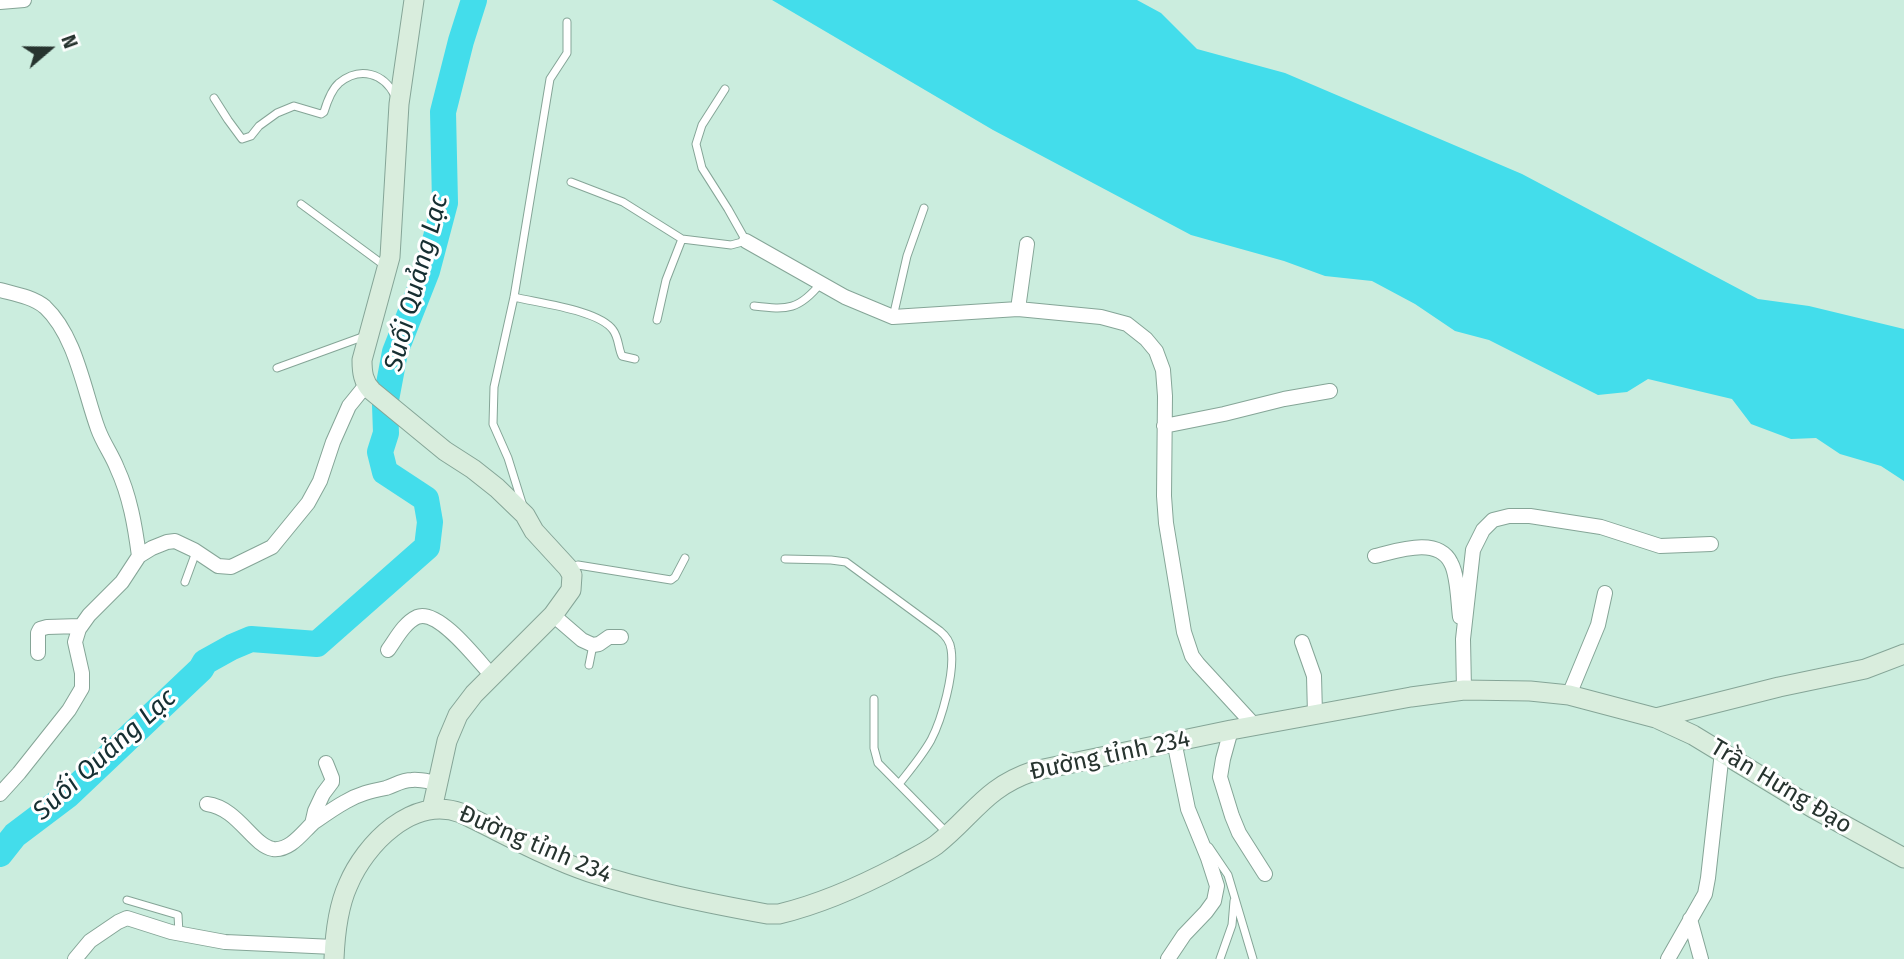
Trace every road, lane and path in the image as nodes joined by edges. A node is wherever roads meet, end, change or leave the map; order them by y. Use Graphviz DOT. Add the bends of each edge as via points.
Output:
graph roads {
  1 [pos="24,0"];
  2 [pos="414,0"];
  3 [pos="0,2"];
  4 [pos="567,22"];
  5 [pos="725,89"];
  6 [pos="214,98"];
  7 [pos="399,104"];
  8 [pos="571,182"];
  9 [pos="301,204"];
  10 [pos="924,208"];
  11 [pos="682,239"];
  12 [pos="746,241"];
  13 [pos="1027,244"];
  14 [pos="387,268"];
  15 [pos="821,282"];
  16 [pos="0,290"];
  17 [pos="514,297"];
  18 [pos="754,306"];
  19 [pos="1018,309"];
  20 [pos="893,317"];
  21 [pos="657,320"];
  22 [pos="368,335"];
  23 [pos="635,359"];
  24 [pos="277,368"];
  25 [pos="369,388"];
  26 [pos="1330,391"];
  27 [pos="1164,426"];
  28 [pos="525,515"];
  29 [pos="1711,544"];
  30 [pos="197,552"];
  31 [pos="1375,555"];
  32 [pos="139,556"];
  33 [pos="685,558"];
  34 [pos="785,559"];
  35 [pos="568,568"];
  36 [pos="185,582"];
  37 [pos="1605,593"];
  38 [pos="553,615"];
  39 [pos="80,626"];
  40 [pos="621,637"];
  41 [pos="1463,639"];
  42 [pos="1302,642"];
  43 [pos="593,645"];
  44 [pos="388,650"];
  45 [pos="38,653"];
  46 [pos="1904,654"];
  47 [pos="589,665"];
  48 [pos="493,677"];
  49 [pos="1464,690"];
  50 [pos="1569,695"];
  51 [pos="874,699"];
  52 [pos="1315,714"];
  53 [pos="1657,718"];
  54 [pos="1254,725"];
  55 [pos="1231,730"];
  56 [pos="1174,741"];
  57 [pos="1722,752"];
  58 [pos="326,763"];
  59 [pos="439,783"];
  60 [pos="899,785"];
  61 [pos="0,794"];
  62 [pos="207,804"];
  63 [pos="432,809"];
  64 [pos="312,824"];
  65 [pos="1197,833"];
  66 [pos="948,835"];
  67 [pos="1904,858"];
  68 [pos="1265,874"];
  69 [pos="1235,897"];
  70 [pos="127,900"];
  71 [pos="1690,919"];
  72 [pos="179,934"];
  73 [pos="334,953"];
  74 [pos="75,959"];
  75 [pos="1168,959"];
  76 [pos="1220,959"];
  77 [pos="1253,959"];
  78 [pos="1668,959"];
  79 [pos="1702,959"];
  1 -- 3 [label="street"];
  2 -- 7 [label="main road"];
  4 -- 17 [label="lane" via="567,53 550,79"];
  5 -- 12 [label="lane" via="702,125 696,144 702,168"];
  6 -- 7 [label="lane" via="242,139 293,106 324,113 338,84 357,74 382,79"];
  7 -- 14 [label="main road"];
  8 -- 11 [label="lane" via="623,202"];
  9 -- 14 [label="lane"];
  10 -- 20 [label="lane" via="906,256"];
  11 -- 12 [label="lane" via="731,245"];
  11 -- 21 [label="lane"];
  12 -- 15 [label="street"];
  13 -- 19 [label="street"];
  14 -- 22 [label="main road"];
  15 -- 18 [label="lane" via="808,298 792,307"];
  15 -- 20 [label="street"];
  16 -- 32 [label="street" via="35,300 45,308 70,347 99,432 122,480"];
  17 -- 23 [label="lane" via="601,320 612,328 622,356"];
  17 -- 28 [label="lane" via="494,387 493,424"];
  19 -- 20 [label="street"];
  19 -- 27 [label="street" via="1101,317 1127,324 1146,339 1163,370"];
  22 -- 24 [label="lane"];
  22 -- 25 [label="main road" via="362,373"];
  25 -- 28 [label="main road"];
  25 -- 30 [label="street" via="349,406 308,503 272,547 231,567 218,566"];
  26 -- 27 [label="street"];
  27 -- 54 [label="street" via="1166,523 1184,632 1198,664"];
  28 -- 35 [label="main road"];
  29 -- 41 [label="street" via="1660,546 1601,527 1530,516 1493,520 1473,550"];
  30 -- 32 [label="street" via="175,541"];
  30 -- 36 [label="lane"];
  31 -- 41 [label="street" via="1419,547 1446,556 1453,569"];
  32 -- 39 [label="street" via="122,582"];
  33 -- 35 [label="lane" via="671,580 578,565"];
  34 -- 60 [label="lane" via="846,562 948,639 952,658 945,705 932,738"];
  35 -- 38 [label="main road" via="571,590"];
  37 -- 50 [label="street" via="1598,625"];
  38 -- 43 [label="street"];
  38 -- 48 [label="main road"];
  39 -- 45 [label="street" via="40,629"];
  39 -- 61 [label="street" via="75,642 82,688"];
  40 -- 43 [label="street"];
  41 -- 49 [label="street"];
  42 -- 52 [label="street" via="1314,676"];
  43 -- 47 [label="lane"];
  44 -- 48 [label="street" via="406,625 419,616 430,616"];
  46 -- 53 [label="main road" via="1865,668"];
  48 -- 59 [label="main road" via="465,705 452,727"];
  49 -- 50 [label="main road, Đường tỉnh 234"];
  49 -- 52 [label="main road, Đường tỉnh 234"];
  50 -- 53 [label="main road, Đường tỉnh 234"];
  51 -- 60 [label="lane" via="875,755"];
  52 -- 54 [label="main road, Đường tỉnh 234"];
  53 -- 57 [label="main road, Trần Hưng Đạo"];
  54 -- 55 [label="main road, Đường tỉnh 234"];
  55 -- 56 [label="main road, Đường tỉnh 234"];
  55 -- 68 [label="street" via="1220,777 1239,833"];
  56 -- 65 [label="street"];
  56 -- 66 [label="main road, Đường tỉnh 234" via="1020,775 979,803"];
  57 -- 67 [label="main road, Trần Hưng Đạo"];
  57 -- 71 [label="street" via="1708,878"];
  58 -- 64 [label="street" via="332,782"];
  59 -- 63 [label="main road"];
  59 -- 64 [label="street" via="406,780 367,791"];
  60 -- 66 [label="lane"];
  62 -- 64 [label="street" via="229,812 273,849 289,845"];
  63 -- 66 [label="main road, Đường tỉnh 234" via="461,813 589,872 697,902 767,914 790,912 846,892"];
  63 -- 73 [label="main road, Đường tỉnh 234" via="392,827 366,855 344,894"];
  65 -- 69 [label="lane" via="1228,875"];
  65 -- 75 [label="street" via="1216,880 1216,894"];
  69 -- 76 [label="lane" via="1232,925"];
  69 -- 77 [label="lane"];
  70 -- 72 [label="lane" via="177,915"];
  71 -- 78 [label="street"];
  71 -- 79 [label="street"];
  72 -- 73 [label="street"];
  72 -- 74 [label="street" via="127,918 90,941"];
}
